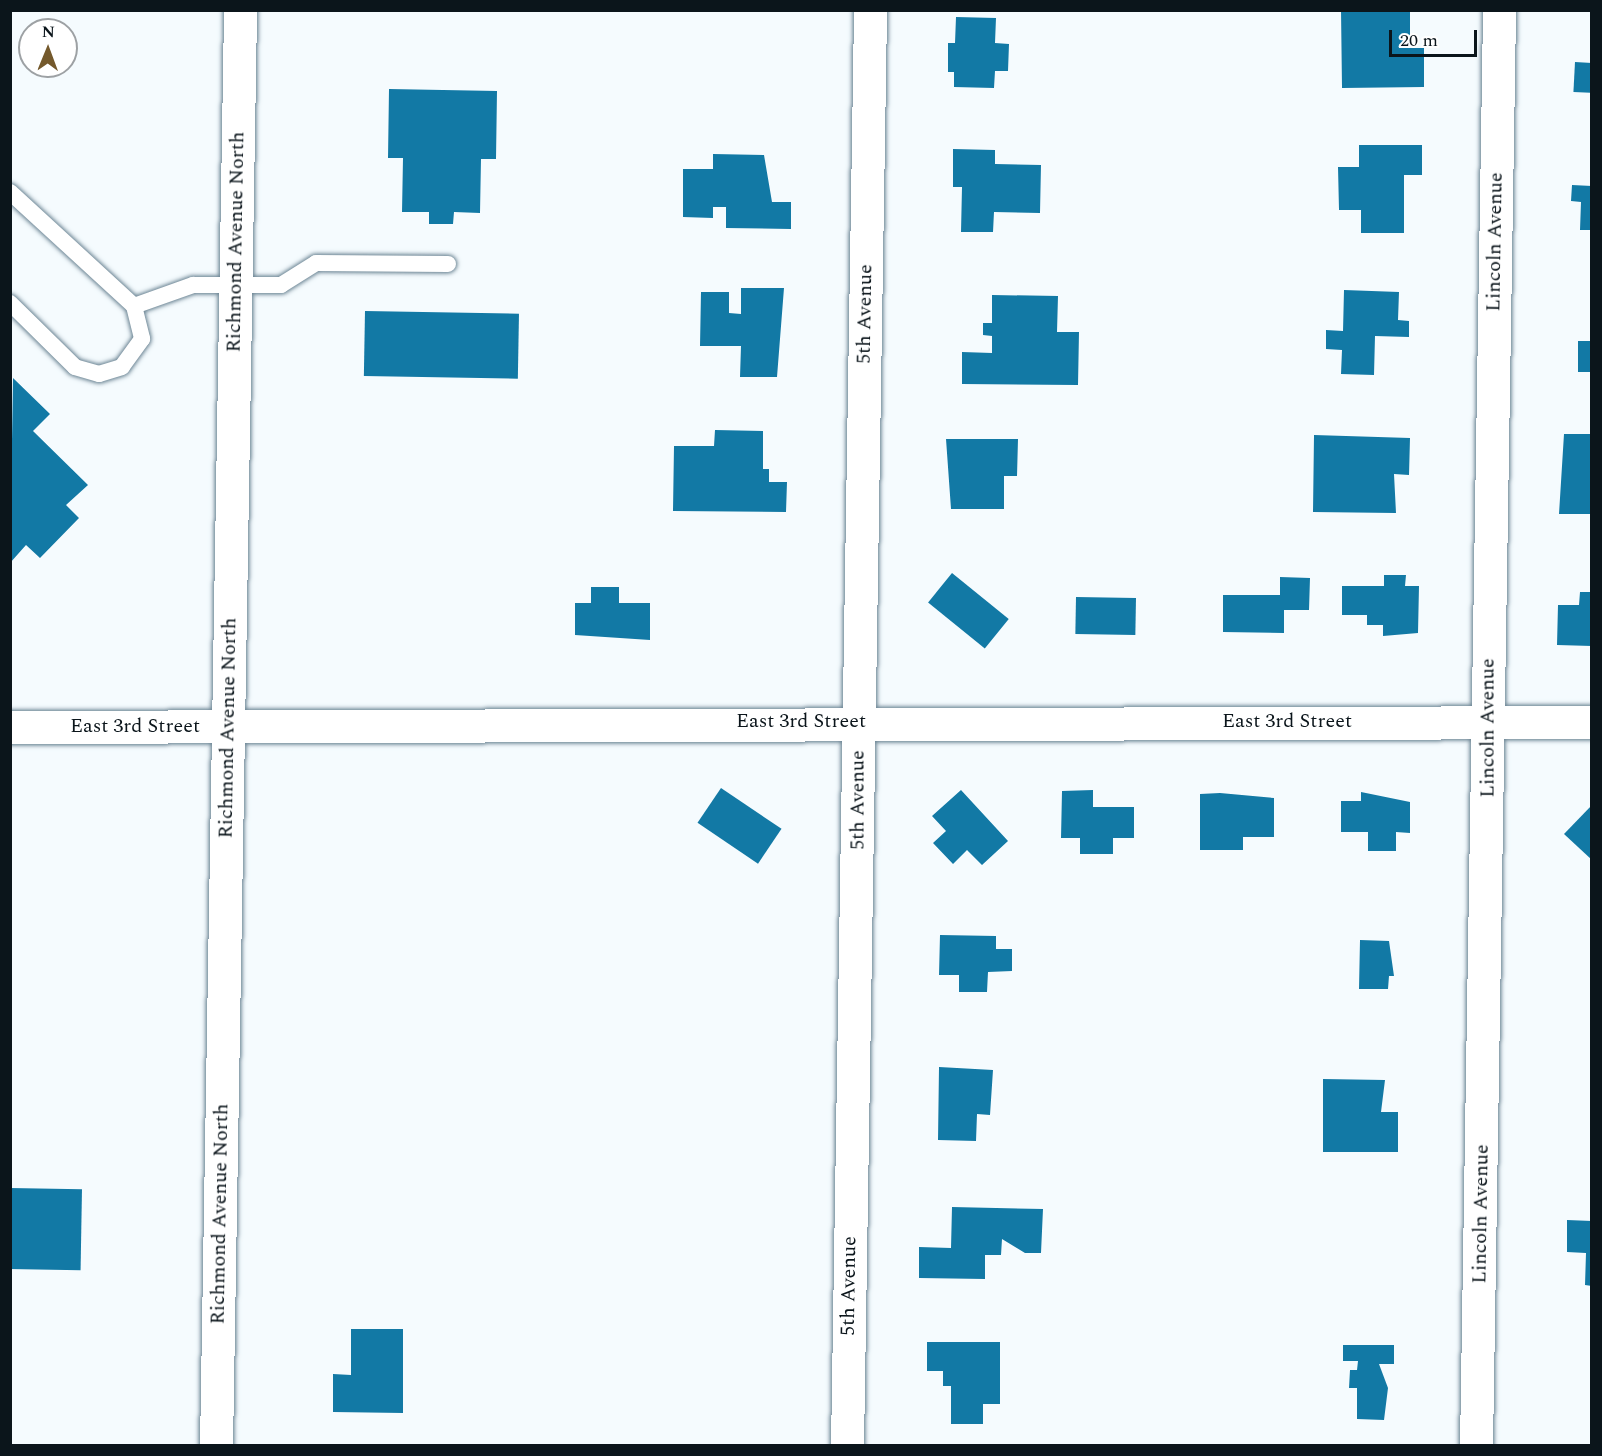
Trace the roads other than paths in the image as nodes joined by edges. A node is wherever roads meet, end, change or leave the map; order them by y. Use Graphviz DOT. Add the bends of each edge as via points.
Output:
graph roads {
  1 [pos="240,10"];
  2 [pos="870,10"];
  3 [pos="1499,10"];
  4 [pos="10,192"];
  5 [pos="448,264"];
  6 [pos="235,286"];
  7 [pos="10,303"];
  8 [pos="134,306"];
  9 [pos="858,721"];
  10 [pos="1487,721"];
  11 [pos="1592,722"];
  12 [pos="228,726"];
  13 [pos="10,727"];
  14 [pos="216,1446"];
  15 [pos="847,1446"];
  16 [pos="1476,1446"];
  1 -- 6 [label="street, Richmond Avenue North"];
  2 -- 9 [label="street, 5th Avenue"];
  3 -- 10 [label="street, Lincoln Avenue"];
  4 -- 8 [label="lane"];
  5 -- 6 [label="lane" via="316,263 281,285"];
  6 -- 8 [label="lane" via="194,285"];
  6 -- 12 [label="street, Richmond Avenue North"];
  7 -- 8 [label="lane" via="75,367 99,374 122,368 142,339"];
  9 -- 10 [label="street, East 3rd Street"];
  9 -- 12 [label="street, East 3rd Street"];
  9 -- 15 [label="street, 5th Avenue"];
  10 -- 11 [label="street, East 3rd Street"];
  10 -- 16 [label="street, Lincoln Avenue"];
  12 -- 13 [label="street, East 3rd Street"];
  12 -- 14 [label="street, Richmond Avenue North"];
}
